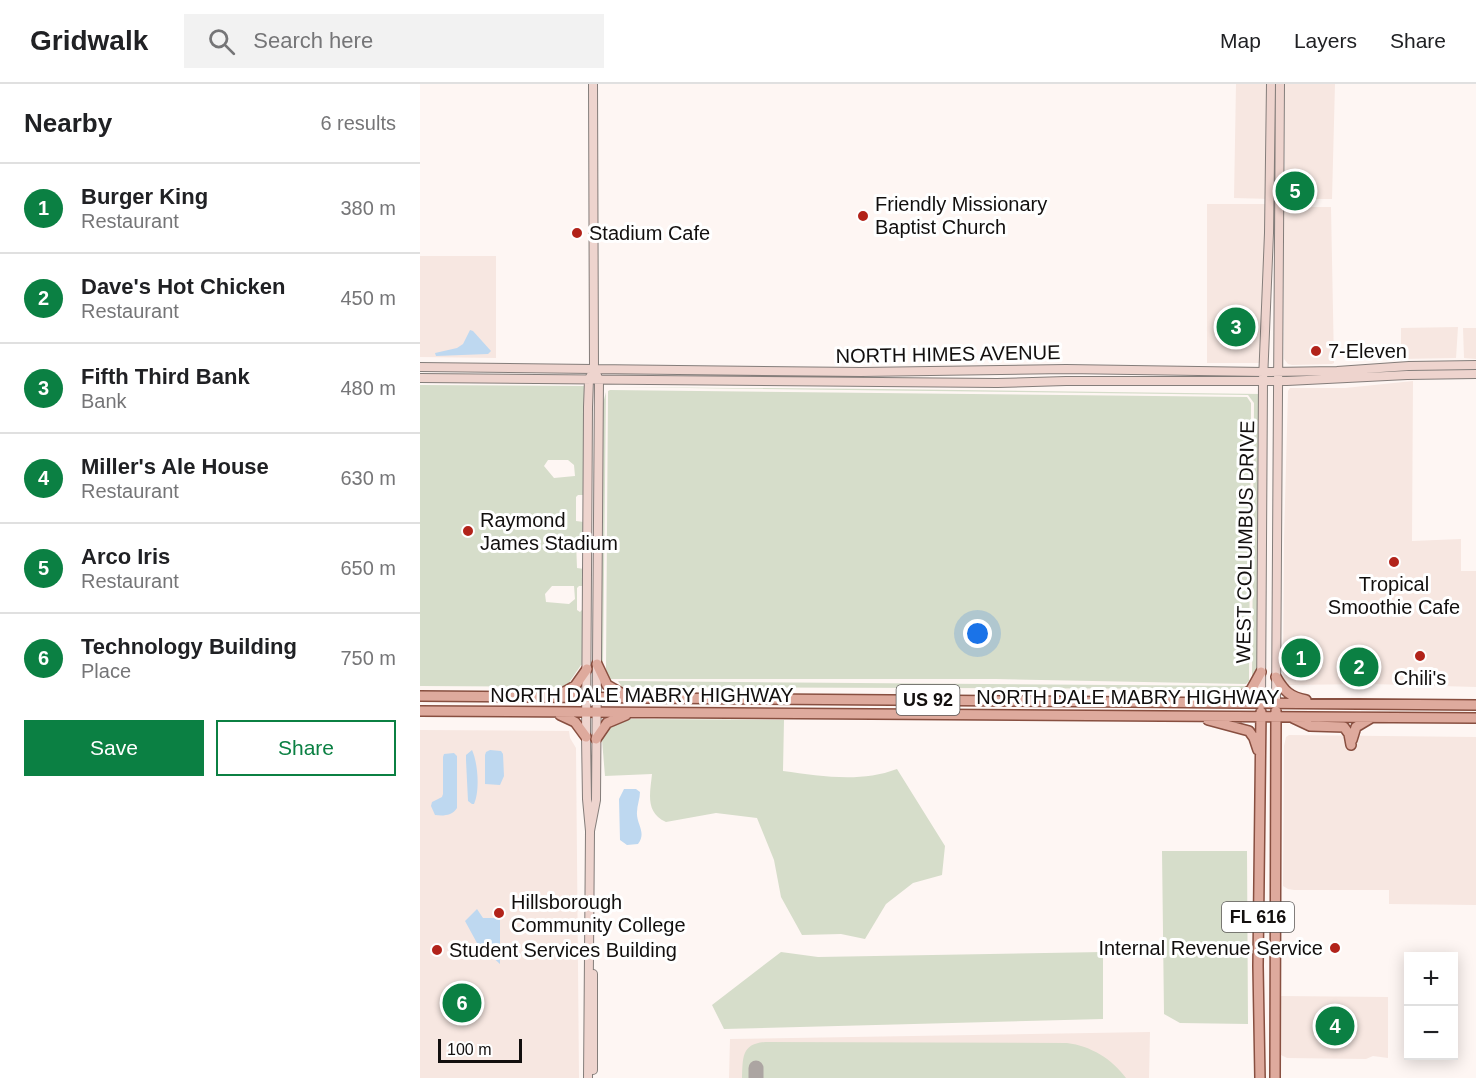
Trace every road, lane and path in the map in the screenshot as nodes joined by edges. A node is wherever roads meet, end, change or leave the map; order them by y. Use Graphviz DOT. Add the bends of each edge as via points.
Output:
graph roads {
  1 [pos="593,84"];
  2 [pos="1270,84"];
  3 [pos="1280,84"];
  4 [pos="1460,365"];
  5 [pos="420,367"];
  6 [pos="1476,367"];
  7 [pos="594,369"];
  8 [pos="890,372"];
  9 [pos="1264,372"];
  10 [pos="1277,372"];
  11 [pos="1461,374"];
  12 [pos="1476,374"];
  13 [pos="1407,375"];
  14 [pos="420,378"];
  15 [pos="589,380"];
  16 [pos="599,380"];
  17 [pos="617,380"];
  18 [pos="1263,381"];
  19 [pos="1277,381"];
  20 [pos="890,382"];
  21 [pos="598,407"];
  22 [pos="588,449"];
  23 [pos="598,449"];
  24 [pos="587,536"];
  25 [pos="598,536"];
  26 [pos="1262,545"];
  27 [pos="1277,545"];
  28 [pos="587,597"];
  29 [pos="598,597"];
  30 [pos="587,617"];
  31 [pos="597,617"];
  32 [pos="597,664"];
  33 [pos="587,669"];
  34 [pos="1261,672"];
  35 [pos="1276,677"];
  36 [pos="420,696"];
  37 [pos="555,697"];
  38 [pos="587,698"];
  39 [pos="597,698"];
  40 [pos="630,698"];
  41 [pos="887,700"];
  42 [pos="1228,704"];
  43 [pos="1261,704"];
  44 [pos="1276,704"];
  45 [pos="1329,704"];
  46 [pos="1471,705"];
  47 [pos="420,711"];
  48 [pos="555,713"];
  49 [pos="592,713"];
  50 [pos="633,713"];
  51 [pos="887,714"];
  52 [pos="1192,716"];
  53 [pos="1261,716"];
  54 [pos="1276,716"];
  55 [pos="1288,716"];
  56 [pos="1373,717"];
  57 [pos="1424,717"];
  58 [pos="1476,718"];
  59 [pos="586,737"];
  60 [pos="596,739"];
  61 [pos="1260,762"];
  62 [pos="590,831"];
  63 [pos="590,934"];
  64 [pos="1275,1073"];
  65 [pos="1260,1076"];
  66 [pos="588,1078"];
  67 [pos="593,1078"];
  1 -- 7 [label="street"];
  2 -- 9 [label="street, WEST COLUMBUS DRIVE"];
  3 -- 10 [label="street, WEST COLUMBUS DRIVE"];
  4 -- 6 [label="street, NORTH HIMES AVENUE"];
  4 -- 10 [label="street, NORTH HIMES AVENUE"];
  4 -- 13 [label="street" via="1451,372"];
  5 -- 7 [label="street, NORTH HIMES AVENUE"];
  6 -- 11 [label="street"];
  7 -- 8 [label="street, NORTH HIMES AVENUE"];
  7 -- 15 [label="street"];
  7 -- 16 [label="street"];
  8 -- 9 [label="street, NORTH HIMES AVENUE" via="1066,369"];
  8 -- 20 [label="street"];
  9 -- 10 [label="street, NORTH HIMES AVENUE"];
  9 -- 18 [label="street, WEST COLUMBUS DRIVE"];
  10 -- 19 [label="street, WEST COLUMBUS DRIVE"];
  11 -- 12 [label="street, NORTH HIMES AVENUE"];
  11 -- 13 [label="street, NORTH HIMES AVENUE"];
  13 -- 19 [label="street, NORTH HIMES AVENUE"];
  14 -- 15 [label="street, NORTH HIMES AVENUE"];
  15 -- 16 [label="street, NORTH HIMES AVENUE"];
  15 -- 22 [label="street"];
  16 -- 17 [label="street, NORTH HIMES AVENUE"];
  16 -- 21 [label="street"];
  17 -- 20 [label="street, NORTH HIMES AVENUE"];
  17 -- 21 [label="street" via="603,391"];
  18 -- 19 [label="street, NORTH HIMES AVENUE"];
  18 -- 20 [label="street, NORTH HIMES AVENUE"];
  18 -- 26 [label="street, WEST COLUMBUS DRIVE"];
  19 -- 27 [label="street, WEST COLUMBUS DRIVE"];
  21 -- 23 [label="street"];
  22 -- 23 [label="street"];
  22 -- 24 [label="street"];
  23 -- 25 [label="street"];
  24 -- 25 [label="street"];
  24 -- 28 [label="street"];
  25 -- 29 [label="street"];
  26 -- 27 [label="street"];
  26 -- 34 [label="street, WEST COLUMBUS DRIVE"];
  27 -- 35 [label="street, WEST COLUMBUS DRIVE"];
  28 -- 29 [label="street"];
  28 -- 30 [label="street"];
  29 -- 31 [label="street"];
  30 -- 31 [label="street"];
  30 -- 33 [label="street"];
  31 -- 32 [label="street"];
  32 -- 39 [label="street"];
  32 -- 40 [label="main road" via="607,685"];
  33 -- 37 [label="main road" via="575,686"];
  33 -- 38 [label="street"];
  34 -- 42 [label="main road" via="1251,690"];
  34 -- 43 [label="street, WEST COLUMBUS DRIVE"];
  35 -- 44 [label="street, WEST COLUMBUS DRIVE"];
  35 -- 45 [label="main road" via="1292,697"];
  36 -- 37 [label="main road, NORTH DALE MABRY HIGHWAY / US 92"];
  37 -- 38 [label="main road, NORTH DALE MABRY HIGHWAY / US 92"];
  38 -- 39 [label="main road, NORTH DALE MABRY HIGHWAY / US 92"];
  38 -- 49 [label="street"];
  39 -- 40 [label="main road, NORTH DALE MABRY HIGHWAY / US 92"];
  39 -- 49 [label="street"];
  40 -- 41 [label="main road, NORTH DALE MABRY HIGHWAY / US 92"];
  41 -- 42 [label="main road, NORTH DALE MABRY HIGHWAY / US 92"];
  41 -- 51 [label="main road"];
  42 -- 43 [label="main road, NORTH DALE MABRY HIGHWAY / US 92"];
  43 -- 44 [label="main road, NORTH DALE MABRY HIGHWAY / US 92"];
  43 -- 53 [label="main road, WEST COLUMBUS DRIVE / FL 616"];
  44 -- 45 [label="main road, US 92"];
  44 -- 54 [label="main road, WEST COLUMBUS DRIVE / FL 616"];
  45 -- 46 [label="main road, US 92"];
  46 -- 57 [label="main road"];
  47 -- 48 [label="main road, NORTH DALE MABRY HIGHWAY / US 92"];
  48 -- 49 [label="main road, NORTH DALE MABRY HIGHWAY / US 92"];
  48 -- 59 [label="main road" via="575,722"];
  49 -- 50 [label="main road, NORTH DALE MABRY HIGHWAY / US 92"];
  49 -- 59 [label="street"];
  49 -- 60 [label="street"];
  50 -- 51 [label="main road, NORTH DALE MABRY HIGHWAY / US 92"];
  50 -- 60 [label="main road" via="607,723"];
  51 -- 52 [label="main road, NORTH DALE MABRY HIGHWAY / US 92"];
  52 -- 53 [label="main road, NORTH DALE MABRY HIGHWAY / US 92"];
  52 -- 61 [label="main road" via="1249,730"];
  53 -- 54 [label="main road, NORTH DALE MABRY HIGHWAY / US 92"];
  53 -- 61 [label="main road, WEST COLUMBUS DRIVE / FL 616"];
  54 -- 55 [label="main road, NORTH DALE MABRY HIGHWAY / US 92"];
  54 -- 64 [label="main road, WEST COLUMBUS DRIVE / FL 616"];
  55 -- 56 [label="main road, NORTH DALE MABRY HIGHWAY / US 92"];
  55 -- 56 [label="main road" via="1310,726 1344,727 1351,745 1356,728"];
  56 -- 57 [label="main road, NORTH DALE MABRY HIGHWAY / US 92"];
  57 -- 58 [label="main road, NORTH DALE MABRY HIGHWAY / US 92"];
  59 -- 62 [label="street"];
  60 -- 62 [label="street" via="596,800"];
  61 -- 65 [label="main road, WEST COLUMBUS DRIVE / FL 616"];
  62 -- 63 [label="street"];
  63 -- 66 [label="street"];
  63 -- 67 [label="street"];
}
